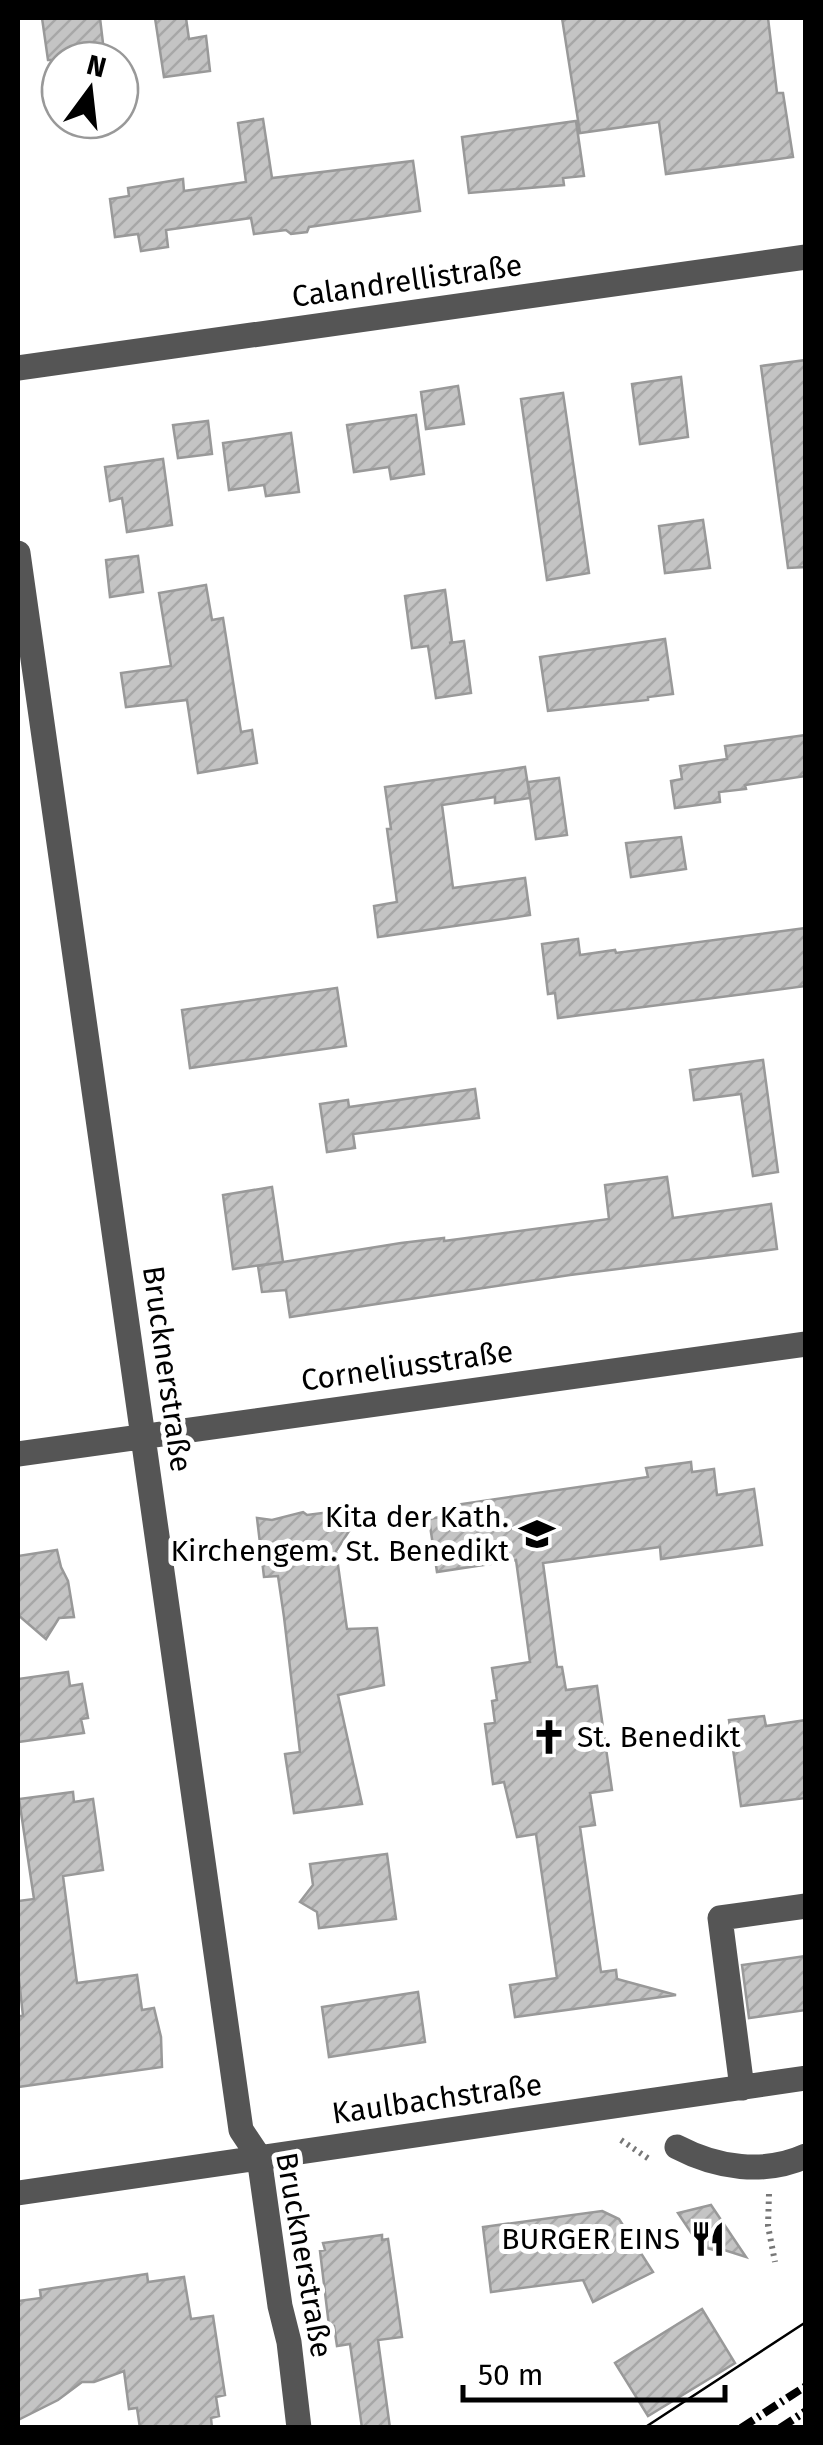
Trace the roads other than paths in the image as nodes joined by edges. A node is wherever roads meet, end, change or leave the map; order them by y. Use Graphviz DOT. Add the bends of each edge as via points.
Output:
graph roads {
  1 [pos="806,257"];
  2 [pos="18,368"];
  3 [pos="18,552"];
  4 [pos="806,1344"];
  5 [pos="144,1436"];
  6 [pos="18,1454"];
  7 [pos="806,1906"];
  8 [pos="806,2078"];
  9 [pos="742,2088"];
  10 [pos="677,2147"];
  11 [pos="806,2156"];
  12 [pos="259,2157"];
  13 [pos="18,2192"];
  14 [pos="299,2428"];
  1 -- 2 [label="street, Calandrellistraße"];
  3 -- 5 [label="street, Brucknerstraße"];
  4 -- 5 [label="street, Corneliusstraße"];
  5 -- 6 [label="street, Corneliusstraße"];
  5 -- 12 [label="street, Brucknerstraße" via="241,2130"];
  7 -- 9 [label="street" via="720,1918"];
  8 -- 9 [label="street, Kaulbachstraße"];
  9 -- 12 [label="street, Kaulbachstraße"];
  10 -- 11 [label="street" via="737,2167"];
  12 -- 13 [label="street, Kaulbachstraße"];
  12 -- 14 [label="street, Brucknerstraße"];
}
